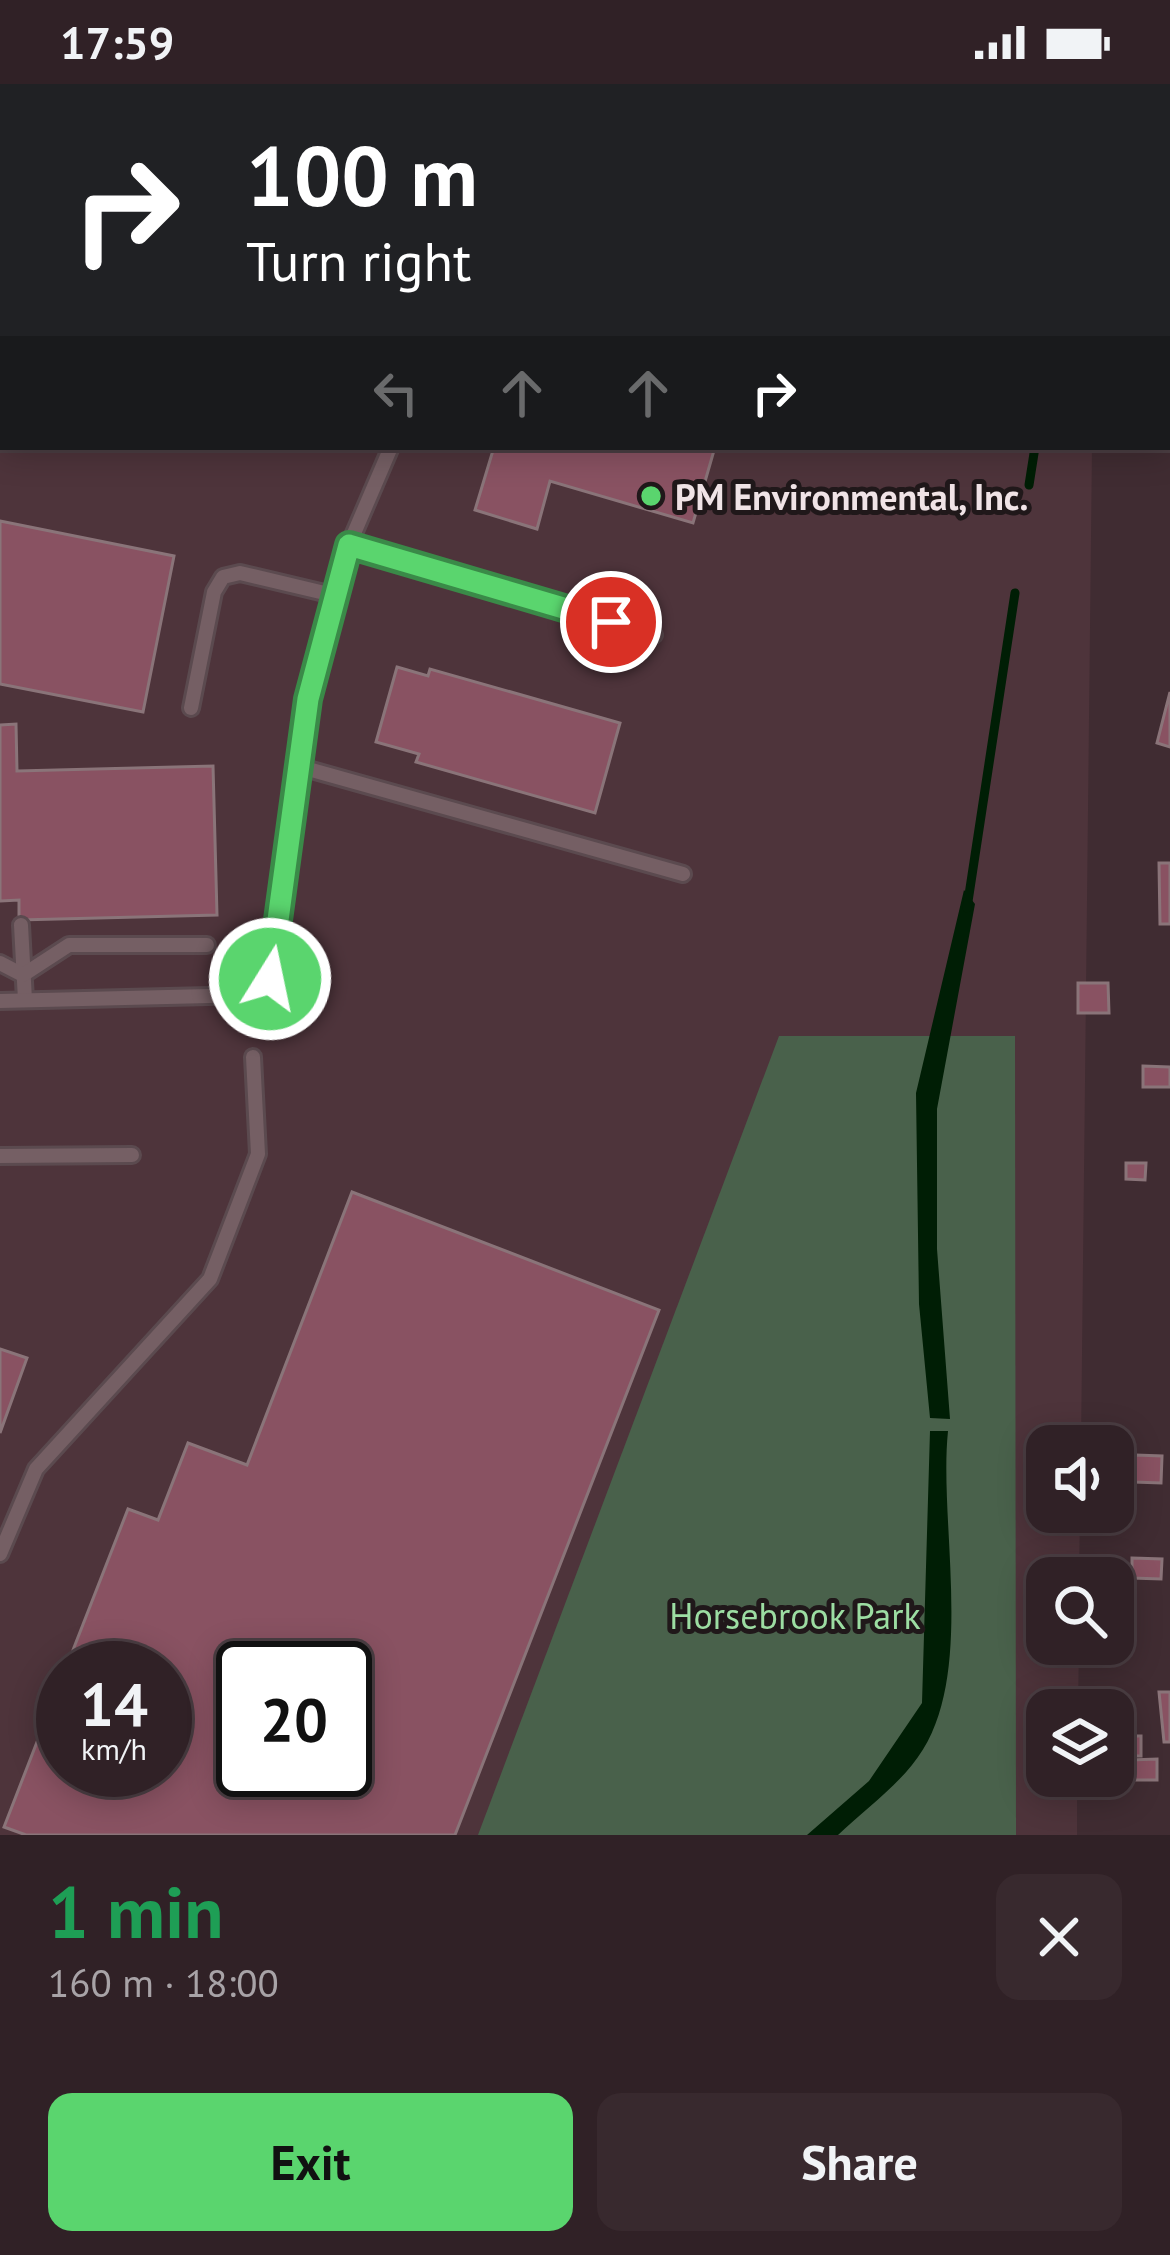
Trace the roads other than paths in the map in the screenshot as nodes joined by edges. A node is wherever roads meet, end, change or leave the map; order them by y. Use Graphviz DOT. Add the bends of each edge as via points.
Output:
graph roads {
  1 [pos="390,450"];
  2 [pos="349,545"];
  3 [pos="333,595"];
  4 [pos="654,635"];
  5 [pos="191,709"];
  6 [pos="301,767"];
  7 [pos="683,874"];
  8 [pos="21,925"];
  9 [pos="208,945"];
  10 [pos="0,963"];
  11 [pos="23,975"];
  12 [pos="25,1000"];
  13 [pos="0,1001"];
  14 [pos="253,1058"];
  15 [pos="132,1155"];
  16 [pos="0,1156"];
  17 [pos="0,1554"];
  1 -- 2 [label="lane"];
  2 -- 3 [label="lane"];
  2 -- 4 [label="lane"];
  3 -- 5 [label="lane" via="240,573 223,577"];
  3 -- 6 [label="lane"];
  6 -- 7 [label="lane"];
  6 -- 12 [label="lane" via="270,979 251,995"];
  8 -- 11 [label="lane"];
  9 -- 11 [label="lane" via="69,945"];
  10 -- 11 [label="lane"];
  11 -- 12 [label="lane"];
  12 -- 13 [label="lane"];
  14 -- 17 [label="lane" via="258,1154 210,1279 36,1469"];
  15 -- 16 [label="lane"];
}
